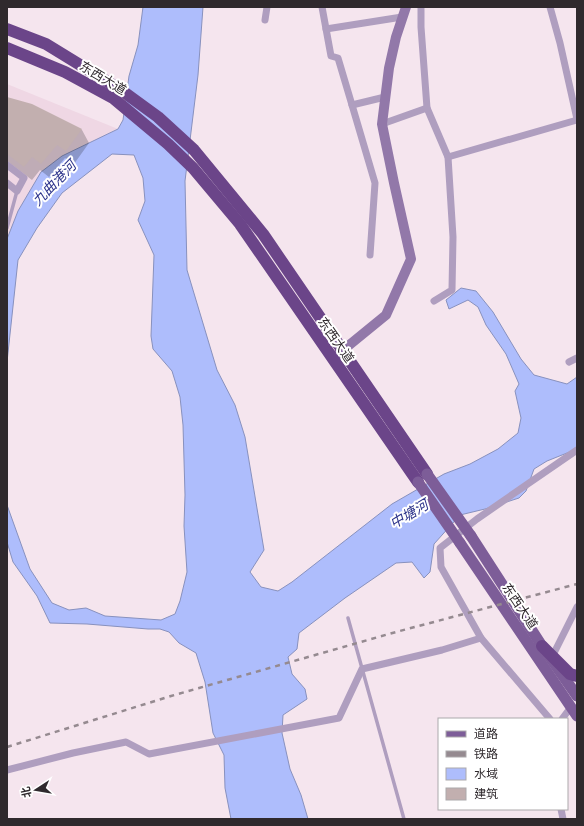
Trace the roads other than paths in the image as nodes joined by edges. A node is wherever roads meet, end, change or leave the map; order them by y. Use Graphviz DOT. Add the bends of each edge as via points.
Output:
graph roads {
  1 [pos="267,7"];
  2 [pos="322,7"];
  3 [pos="406,7"];
  4 [pos="421,7"];
  5 [pos="550,7"];
  6 [pos="402,17"];
  7 [pos="265,20"];
  8 [pos="7,29"];
  9 [pos="326,29"];
  10 [pos="7,48"];
  11 [pos="117,94"];
  12 [pos="385,97"];
  13 [pos="352,105"];
  14 [pos="428,108"];
  15 [pos="577,120"];
  16 [pos="382,124"];
  17 [pos="448,157"];
  18 [pos="7,165"];
  19 [pos="7,182"];
  20 [pos="17,191"];
  21 [pos="7,228"];
  22 [pos="370,255"];
  23 [pos="434,301"];
  24 [pos="343,351"];
  25 [pos="577,358"];
  26 [pos="332,359"];
  27 [pos="569,362"];
  28 [pos="577,450"];
  29 [pos="422,478"];
  30 [pos="577,606"];
  31 [pos="348,618"];
  32 [pos="481,638"];
  33 [pos="542,646"];
  34 [pos="552,657"];
  35 [pos="362,669"];
  36 [pos="577,676"];
  37 [pos="577,696"];
  38 [pos="574,712"];
  39 [pos="549,718"];
  40 [pos="564,718"];
  41 [pos="7,770"];
  42 [pos="404,819"];
  1 -- 7 [label="street"];
  2 -- 9 [label="street"];
  3 -- 6 [label="street"];
  4 -- 14 [label="street"];
  5 -- 15 [label="street"];
  6 -- 9 [label="street"];
  6 -- 12 [label="street" via="389,68"];
  8 -- 11 [label="highway, 东西大道" via="46,44"];
  9 -- 13 [label="street" via="331,56 338,58"];
  10 -- 11 [label="highway, 东西大道"];
  11 -- 24 [label="highway, 东西大道" via="158,117 194,150 263,234"];
  11 -- 26 [label="highway, 东西大道" via="193,168 240,224"];
  12 -- 13 [label="street"];
  12 -- 16 [label="street"];
  13 -- 22 [label="street" via="375,183"];
  14 -- 16 [label="street"];
  14 -- 17 [label="street"];
  15 -- 17 [label="street"];
  16 -- 24 [label="street" via="411,259 386,315"];
  17 -- 23 [label="street" via="453,237 452,290"];
  18 -- 20 [label="street" via="24,178"];
  19 -- 20 [label="street"];
  20 -- 21 [label="lane"];
  24 -- 26 [label="street"];
  24 -- 29 [label="highway, 东西大道"];
  25 -- 27 [label="street"];
  26 -- 29 [label="highway, 东西大道"];
  28 -- 32 [label="street" via="477,519 440,548 441,567"];
  29 -- 33 [label="main road, 东西大道, bridge" via="471,536"];
  29 -- 38 [label="main road, 东西大道, bridge" via="460,543"];
  30 -- 34 [label="street"];
  31 -- 35 [label="lane"];
  32 -- 35 [label="street"];
  32 -- 39 [label="street"];
  33 -- 34 [label="highway"];
  33 -- 37 [label="main road, 东西大道"];
  34 -- 36 [label="highway" via="570,674"];
  35 -- 41 [label="street" via="339,718 149,754 126,742"];
  35 -- 42 [label="lane"];
  38 -- 40 [label="street"];
}
